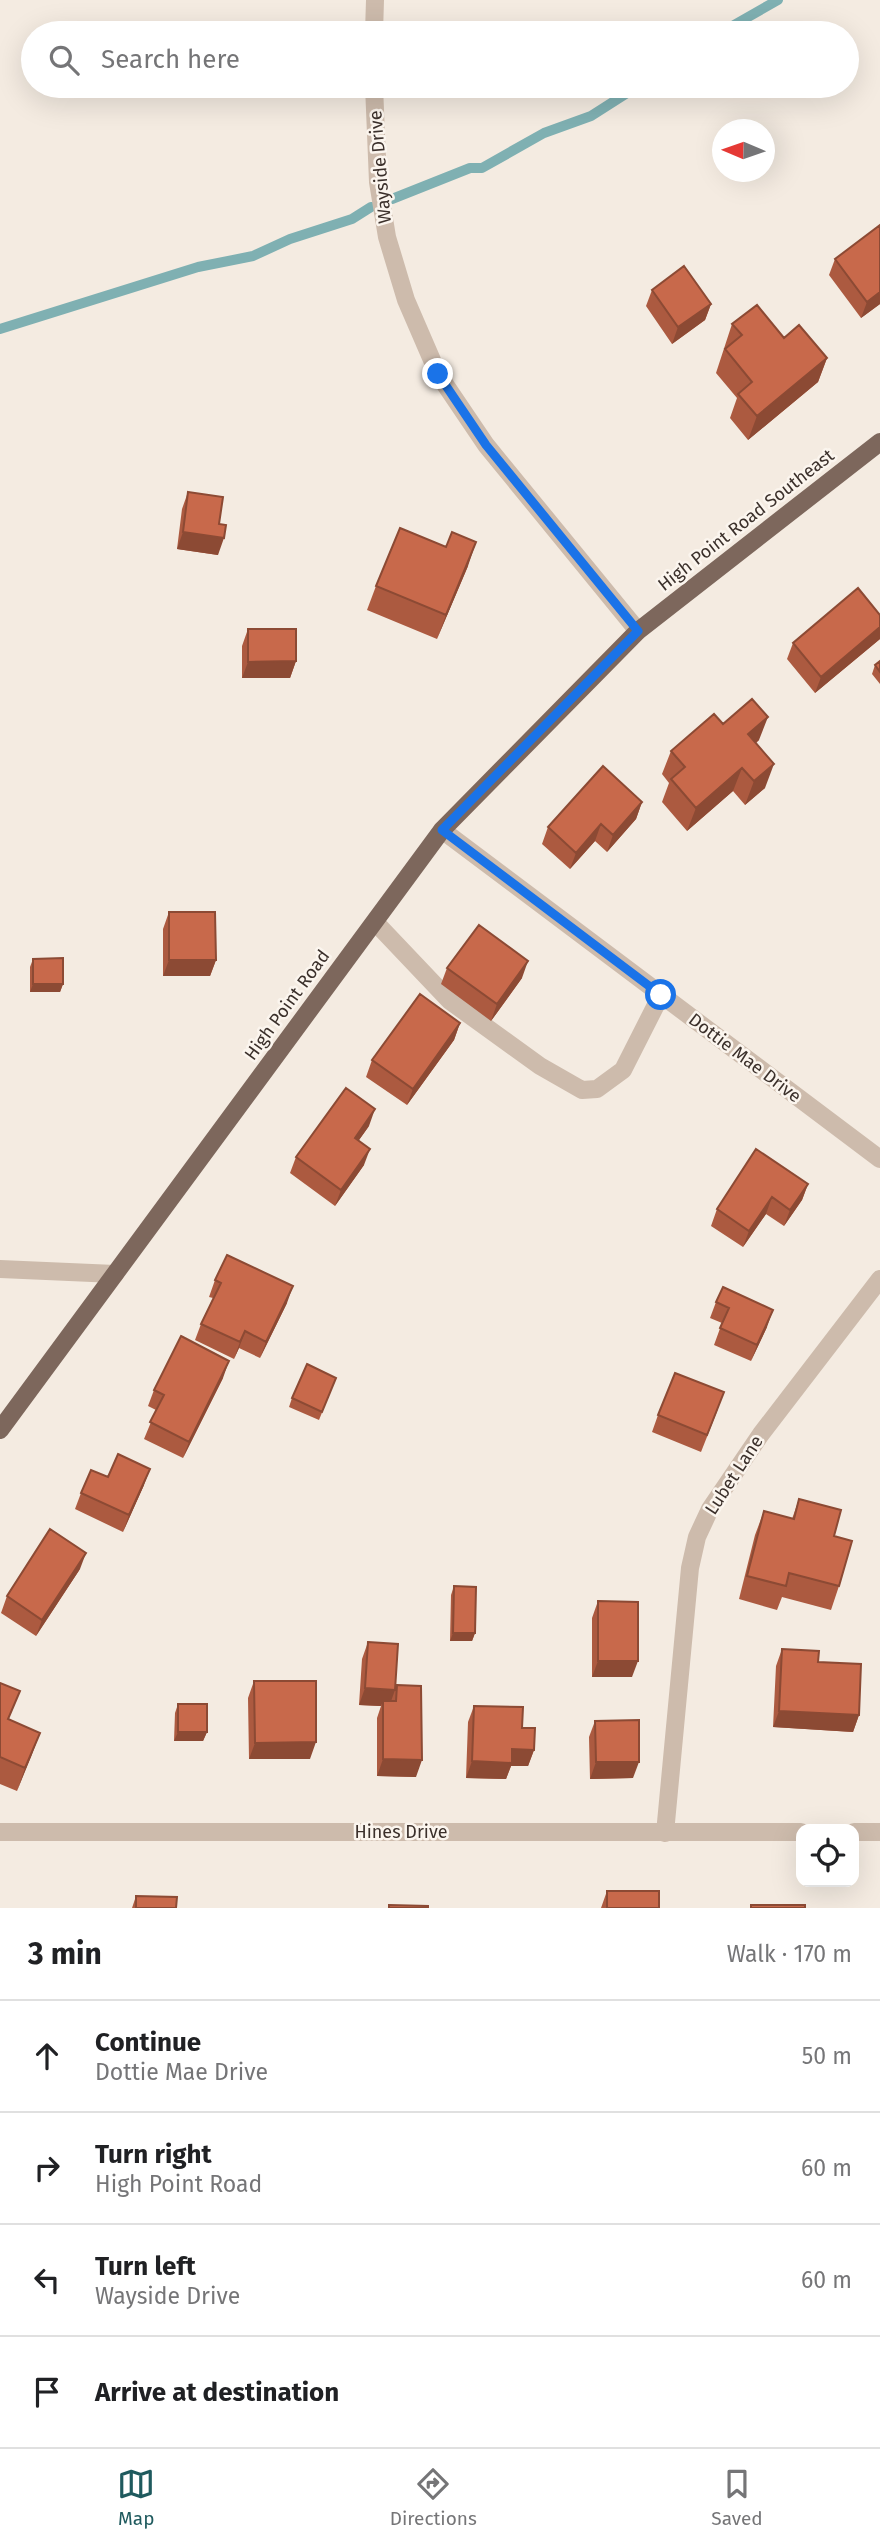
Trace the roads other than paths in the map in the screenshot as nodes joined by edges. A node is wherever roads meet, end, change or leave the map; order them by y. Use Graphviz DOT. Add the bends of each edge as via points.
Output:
graph roads {
  1 [pos="375,0"];
  2 [pos="374,21"];
  3 [pos="374,98"];
  4 [pos="880,442"];
  5 [pos="638,631"];
  6 [pos="442,830"];
  7 [pos="375,922"];
  8 [pos="661,995"];
  9 [pos="880,1159"];
  10 [pos="0,1269"];
  11 [pos="115,1274"];
  12 [pos="880,1279"];
  13 [pos="0,1430"];
  14 [pos="0,1832"];
  15 [pos="796,1832"];
  16 [pos="859,1832"];
  17 [pos="880,1832"];
  18 [pos="665,1833"];
  1 -- 2 [label="street"];
  3 -- 5 [label="street, Wayside Drive" via="378,182 387,237 406,300 438,374 486,445"];
  4 -- 5 [label="main road, High Point Road Southeast"];
  5 -- 6 [label="main road, High Point Road"];
  6 -- 7 [label="main road, High Point Road"];
  6 -- 8 [label="street, Dottie Mae Drive"];
  7 -- 8 [label="street" via="450,1001 540,1066 582,1090 597,1089 623,1070"];
  7 -- 11 [label="main road, High Point Road"];
  8 -- 9 [label="street, Dottie Mae Drive"];
  10 -- 11 [label="street"];
  11 -- 13 [label="main road, High Point Road"];
  12 -- 18 [label="street, Lubet Lane" via="761,1434 709,1509 697,1537 690,1568"];
  14 -- 18 [label="street, Hines Drive"];
  15 -- 18 [label="street, Hines Drive"];
  16 -- 17 [label="street"];
}
